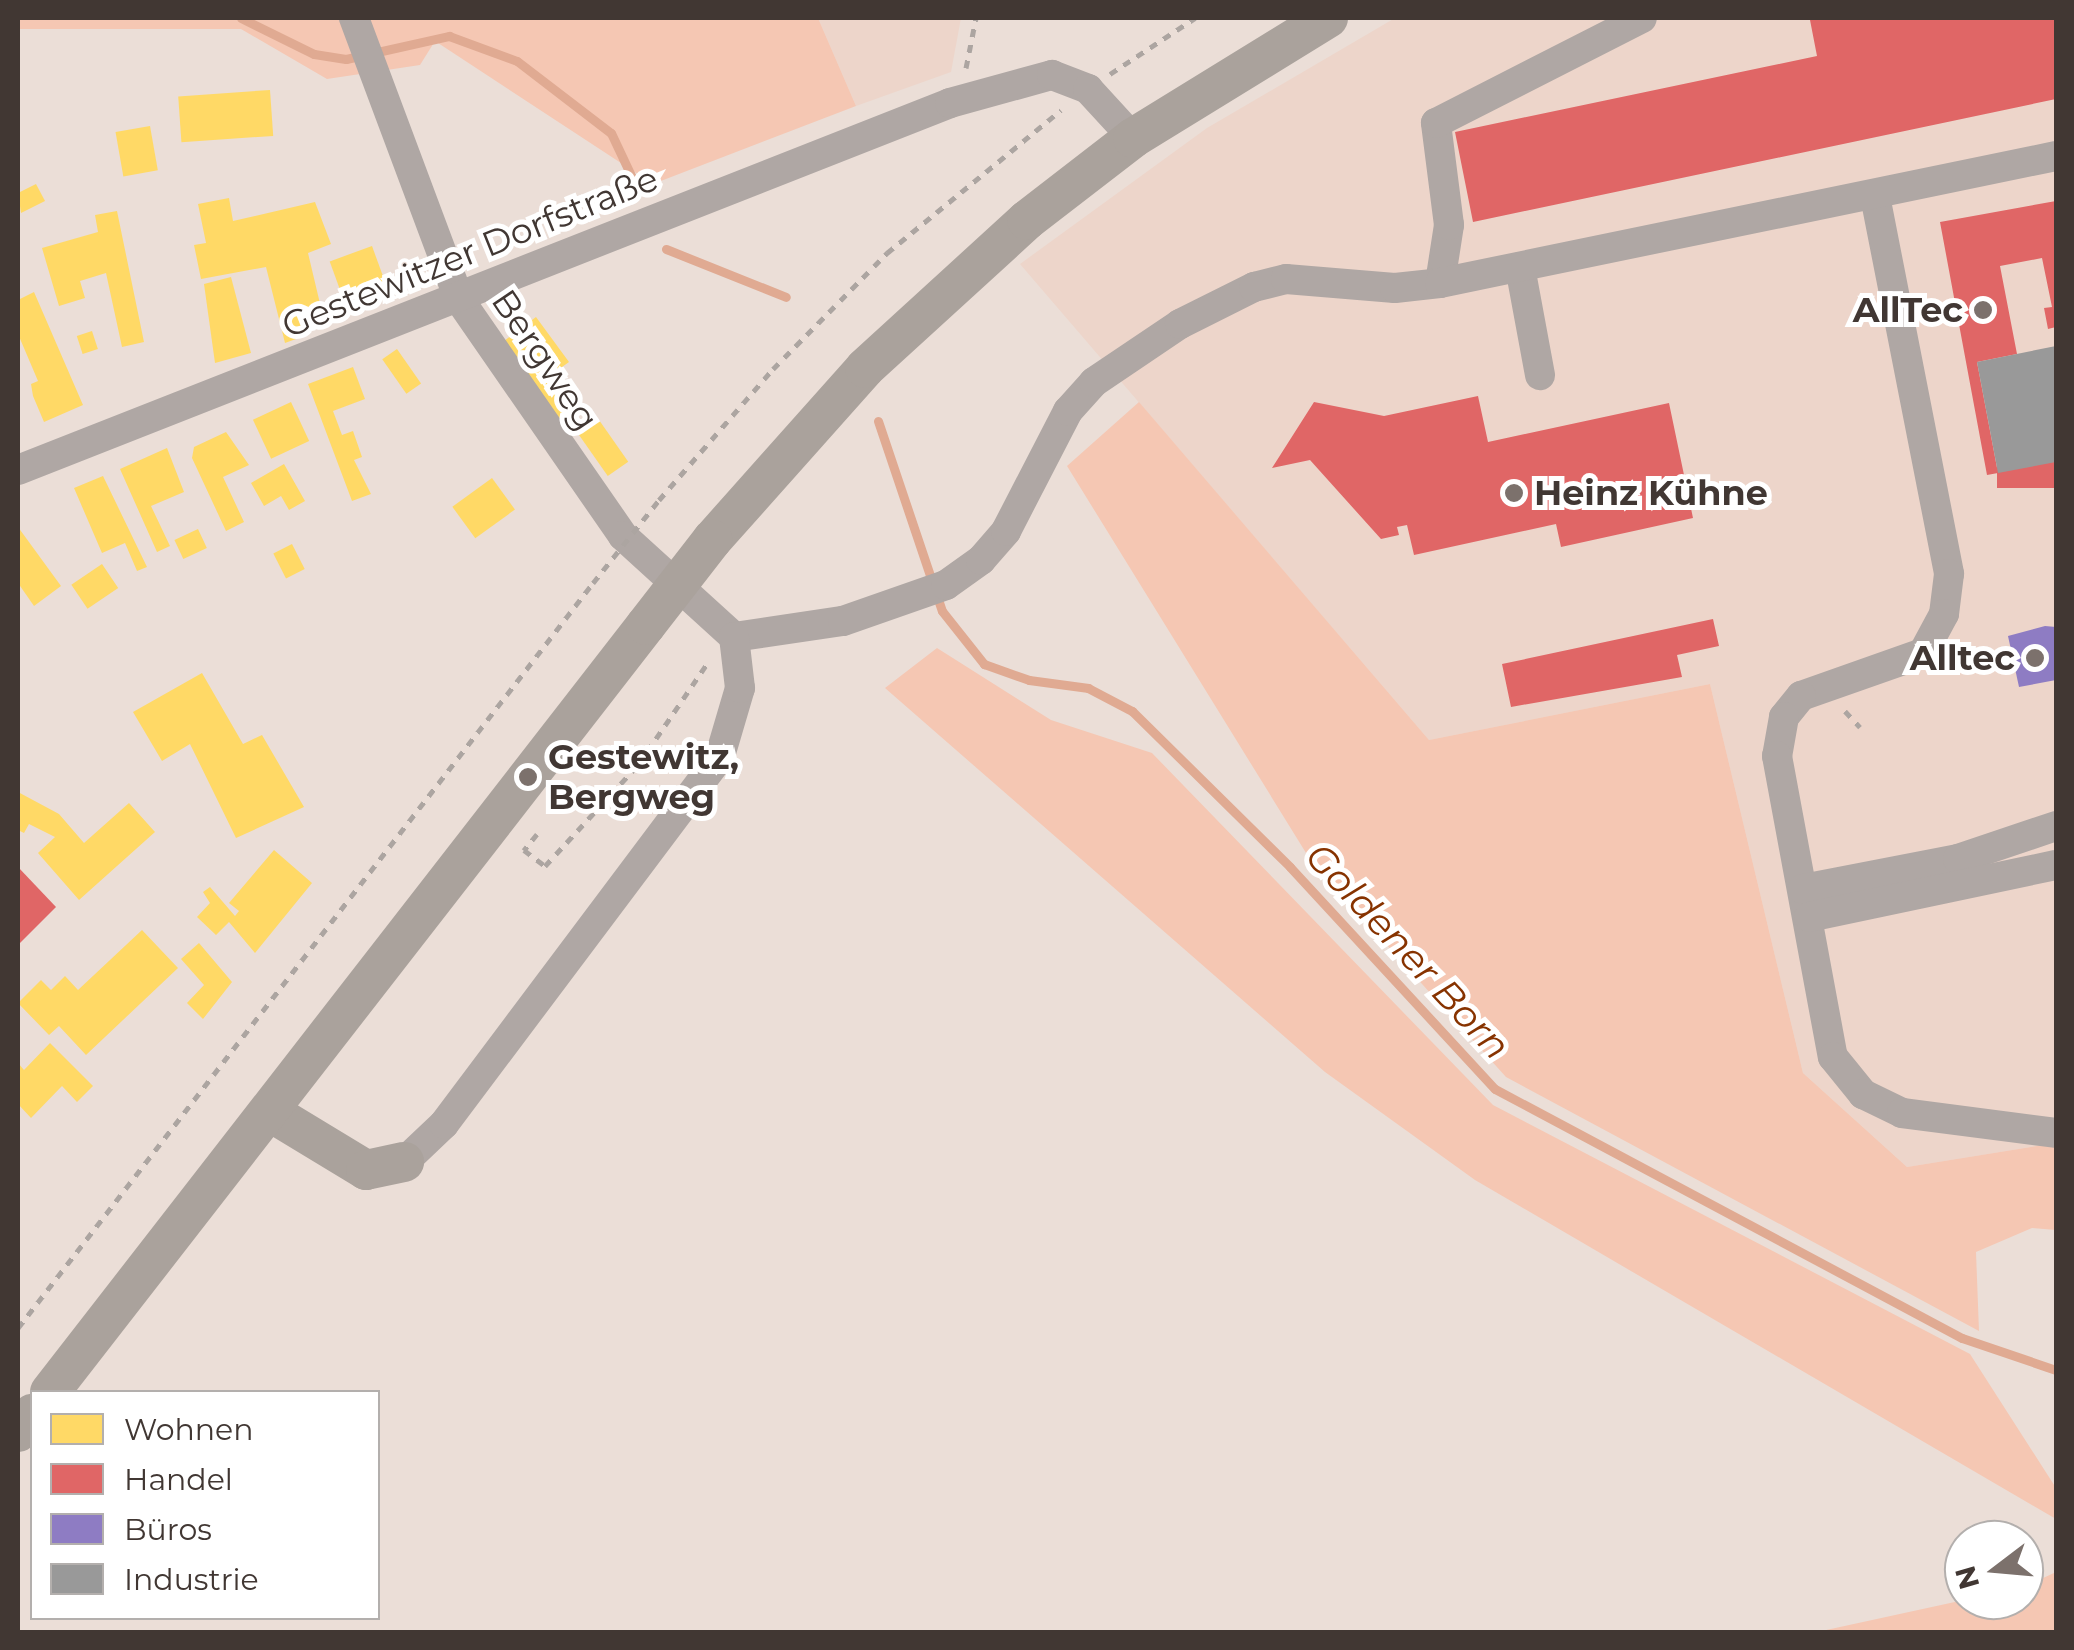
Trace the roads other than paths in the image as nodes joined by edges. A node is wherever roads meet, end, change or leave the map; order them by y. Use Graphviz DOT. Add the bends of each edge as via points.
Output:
graph roads {
  1 [pos="1328,18"];
  2 [pos="1642,18"];
  3 [pos="364,42"];
  4 [pos="1132,138"];
  5 [pos="2056,156"];
  6 [pos="1875,196"];
  7 [pos="1520,267"];
  8 [pos="1440,283"];
  9 [pos="459,299"];
  10 [pos="1540,375"];
  11 [pos="18,470"];
  12 [pos="724,646"];
  13 [pos="2056,826"];
  14 [pos="2056,864"];
  15 [pos="1806,903"];
  16 [pos="272,1112"];
  17 [pos="2056,1133"];
  18 [pos="404,1162"];
  19 [pos="52,1390"];
  1 -- 4 [label="main road"];
  2 -- 8 [label="street" via="1436,123 1448,225"];
  3 -- 9 [label="street, Bergweg"];
  4 -- 9 [label="street, Gestewitzer Dorfstraße" via="1088,89 1052,75 805,155"];
  4 -- 16 [label="main road, bridge" via="1027,220 865,368 712,540"];
  5 -- 6 [label="street"];
  6 -- 7 [label="street"];
  6 -- 15 [label="street" via="1949,574 1944,614 1923,653 1801,696 1784,718 1776,756"];
  7 -- 8 [label="street"];
  7 -- 10 [label="street"];
  8 -- 12 [label="street" via="1395,288 1286,279 1180,324 1094,382 1068,411 1006,530 981,560 933,591 843,621"];
  9 -- 11 [label="street, Gestewitzer Dorfstraße"];
  9 -- 12 [label="street, Bergweg" via="626,543"];
  12 -- 18 [label="street" via="740,688 720,756 444,1124"];
  13 -- 15 [label="street"];
  14 -- 15 [label="street"];
  15 -- 17 [label="street" via="1833,1057 1862,1094 1902,1112"];
  16 -- 18 [label="main road" via="366,1170"];
  16 -- 19 [label="main road"];
}
